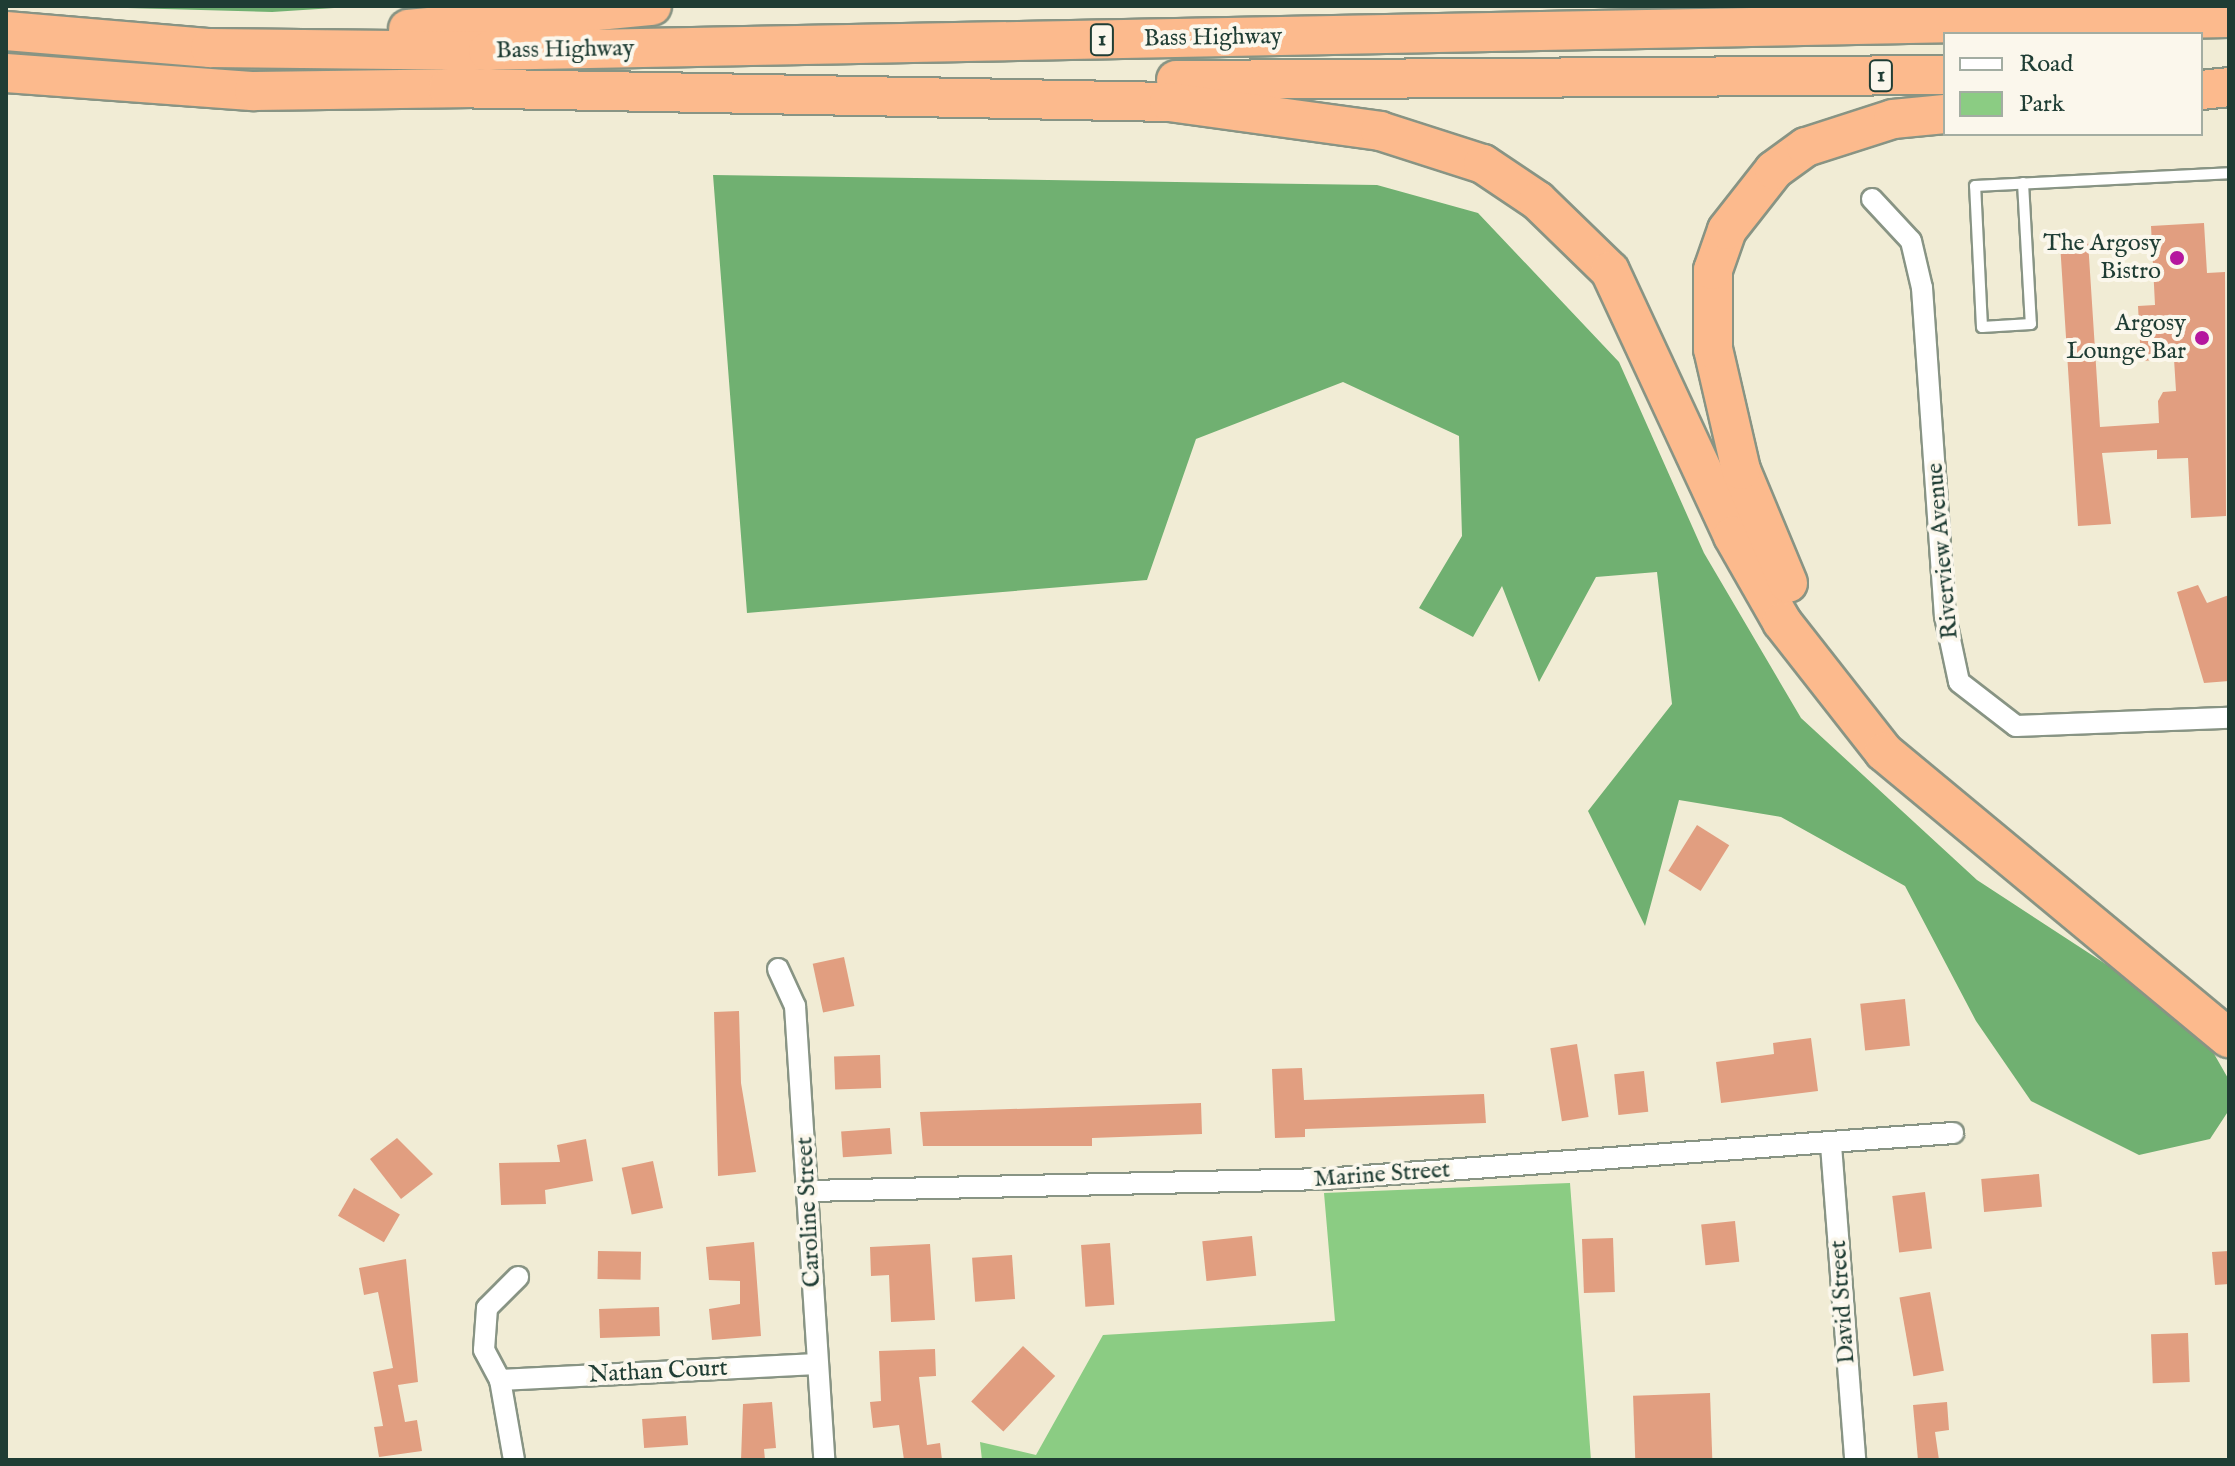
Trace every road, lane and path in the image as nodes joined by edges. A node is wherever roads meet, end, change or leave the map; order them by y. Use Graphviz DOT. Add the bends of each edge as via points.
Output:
graph roads {
  1 [pos="652,6"];
  2 [pos="1789,6"];
  3 [pos="2214,18"];
  4 [pos="2023,21"];
  5 [pos="6,31"];
  6 [pos="210,48"];
  7 [pos="2203,71"];
  8 [pos="2229,71"];
  9 [pos="6,73"];
  10 [pos="1943,75"];
  11 [pos="2229,87"];
  12 [pos="448,88"];
  13 [pos="2203,90"];
  14 [pos="1943,114"];
  15 [pos="2229,173"];
  16 [pos="2023,183"];
  17 [pos="1872,199"];
  18 [pos="2229,718"];
  19 [pos="2010,858"];
  20 [pos="2139,957"];
  21 [pos="778,969"];
  22 [pos="2222,1006"];
  23 [pos="2229,1038"];
  24 [pos="1953,1133"];
  25 [pos="1831,1145"];
  26 [pos="809,1191"];
  27 [pos="518,1277"];
  28 [pos="817,1364"];
  29 [pos="500,1380"];
  30 [pos="514,1460"];
  31 [pos="824,1460"];
  32 [pos="1855,1460"];
  1 -- 6 [label="highway"];
  2 -- 4 [label="highway"];
  3 -- 4 [label="highway, Bass Highway / 1"];
  4 -- 6 [label="highway, Bass Highway / 1" via="783,48"];
  5 -- 6 [label="highway, Bass Highway / 1"];
  7 -- 8 [label="highway"];
  9 -- 12 [label="highway, Bass Highway / 1" via="254,91"];
  10 -- 12 [label="highway, Bass Highway / 1" via="894,79"];
  11 -- 13 [label="highway"];
  12 -- 19 [label="highway" via="1169,102 1380,131 1483,164 1538,201 1610,271 1727,523 1782,622 1884,752"];
  14 -- 19 [label="highway" via="1843,132 1774,170 1727,230 1713,270 1713,349 1741,470 1804,615 1855,691"];
  15 -- 16 [label="lane"];
  16 -- 16 [label="lane" via="2031,324 1982,327 1975,186"];
  17 -- 18 [label="street, Riverview Avenue" via="1911,241 1922,288 1945,616 1959,682 2016,726"];
  19 -- 20 [label="highway"];
  20 -- 22 [label="highway"];
  20 -- 23 [label="highway"];
  21 -- 26 [label="street, Caroline Street" via="795,1006"];
  24 -- 25 [label="street, Marine Street"];
  25 -- 26 [label="street, Marine Street" via="1324,1179"];
  25 -- 32 [label="street, David Street"];
  26 -- 28 [label="street, Caroline Street"];
  27 -- 29 [label="street" via="487,1308 484,1350"];
  28 -- 29 [label="street, Nathan Court"];
  28 -- 31 [label="street, Caroline Street"];
  29 -- 30 [label="street"];
}
